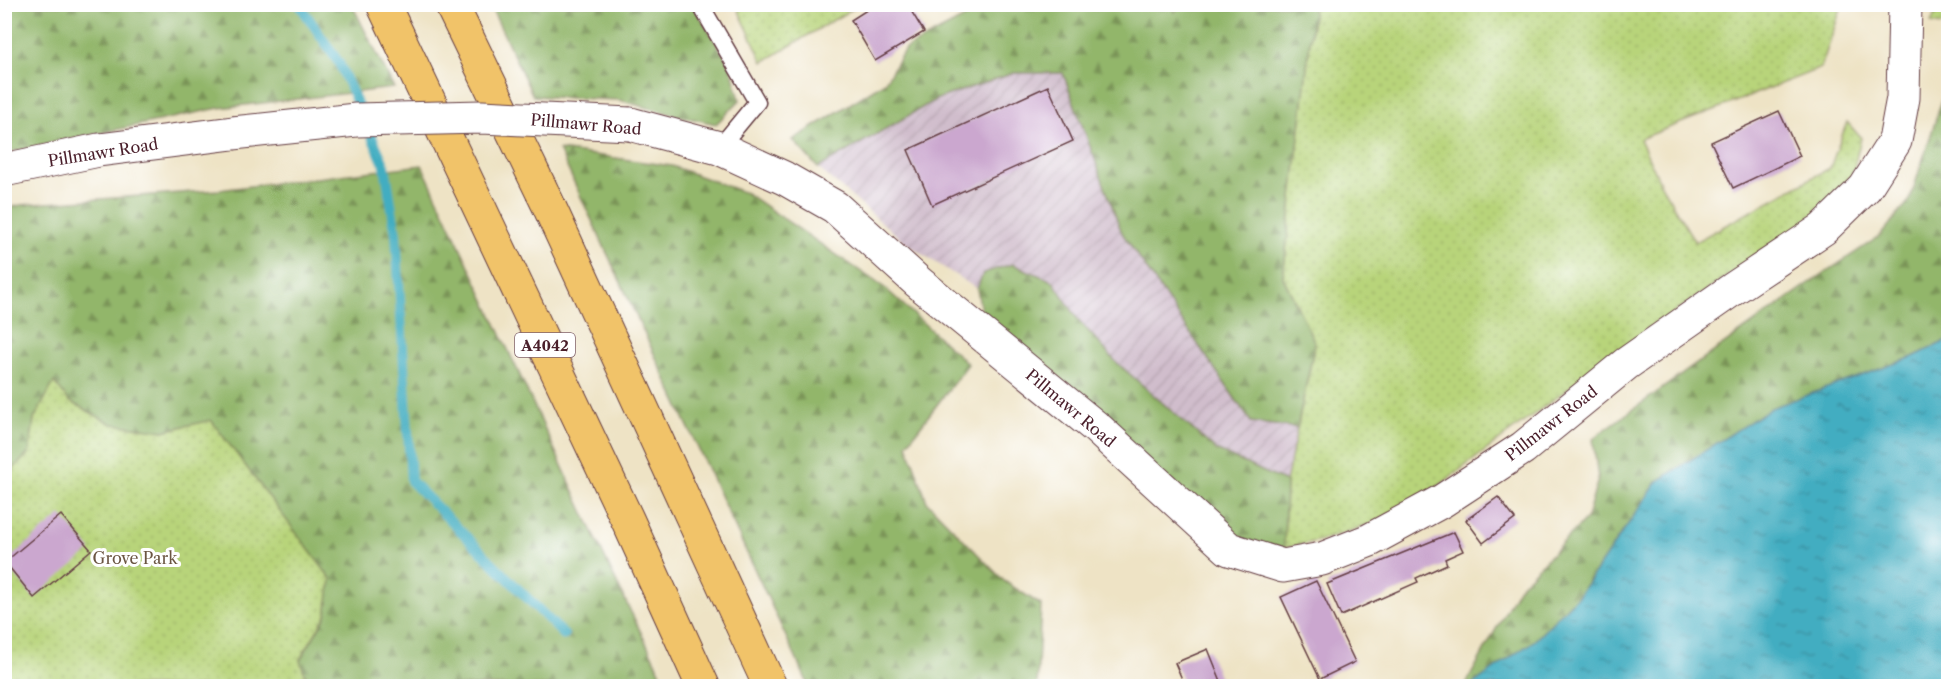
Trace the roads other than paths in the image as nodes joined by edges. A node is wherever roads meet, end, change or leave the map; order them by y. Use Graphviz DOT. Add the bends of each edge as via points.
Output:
graph roads {
  1 [pos="383,4"];
  2 [pos="451,4"];
  3 [pos="700,4"];
  4 [pos="1905,4"];
  5 [pos="719,148"];
  6 [pos="4,170"];
  7 [pos="703,687"];
  8 [pos="770,687"];
  1 -- 7 [label="highway, A4042"];
  2 -- 8 [label="highway" via="548,204"];
  3 -- 5 [label="lane" via="758,102"];
  4 -- 5 [label="street, Pillmawr Road" via="1903,98 1895,141 1865,188 1823,229 1626,364 1523,448 1442,501 1370,540 1322,559 1283,566 1229,549 1098,429 918,282 835,207"];
  5 -- 6 [label="street, Pillmawr Road, bridge" via="630,124 482,117 356,120 99,150"];
}
